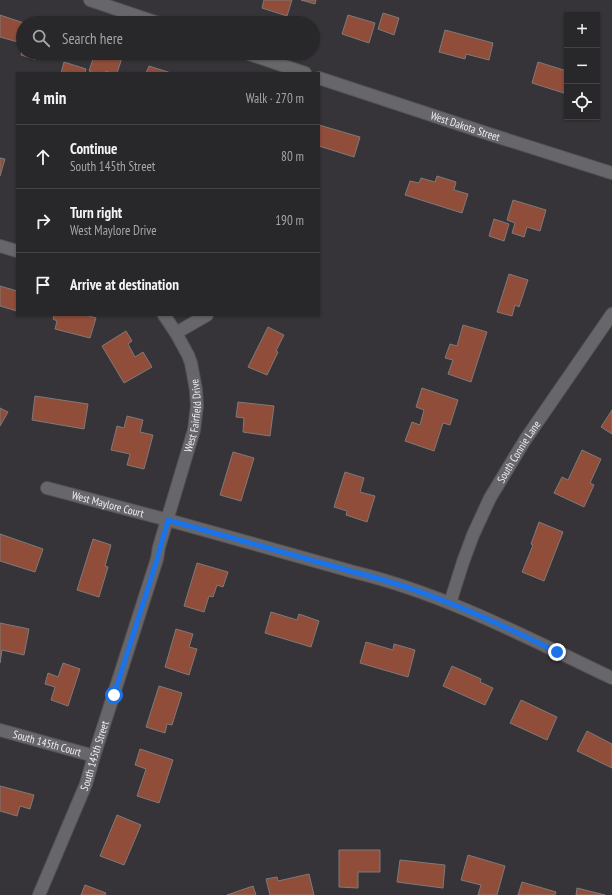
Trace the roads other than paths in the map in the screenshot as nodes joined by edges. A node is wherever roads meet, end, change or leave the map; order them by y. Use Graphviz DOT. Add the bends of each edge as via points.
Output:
graph roads {
  1 [pos="90,0"];
  2 [pos="137,16"];
  3 [pos="267,60"];
  4 [pos="302,72"];
  5 [pos="320,78"];
  6 [pos="612,173"];
  7 [pos="0,246"];
  8 [pos="16,251"];
  9 [pos="612,314"];
  10 [pos="165,316"];
  11 [pos="206,316"];
  12 [pos="176,333"];
  13 [pos="47,488"];
  14 [pos="168,520"];
  15 [pos="450,603"];
  16 [pos="612,678"];
  17 [pos="0,730"];
  18 [pos="94,756"];
  19 [pos="39,895"];
  1 -- 2 [label="street"];
  3 -- 4 [label="street"];
  5 -- 6 [label="street, West Dakota Street"];
  7 -- 8 [label="street"];
  9 -- 15 [label="street, South Connie Lane" via="525,440 490,498 473,535"];
  10 -- 12 [label="street, West Fairfield Drive"];
  11 -- 12 [label="street"];
  12 -- 14 [label="street, West Fairfield Drive" via="191,363 197,406 194,430"];
  13 -- 14 [label="street, West Maylore Court"];
  14 -- 15 [label="street, West Maylore Court" via="376,577"];
  14 -- 18 [label="street, South 145th Street"];
  15 -- 16 [label="street, West Maylore Court" via="503,625"];
  17 -- 18 [label="street, South 145th Court"];
  18 -- 19 [label="street, South 145th Street" via="86,784"];
}
